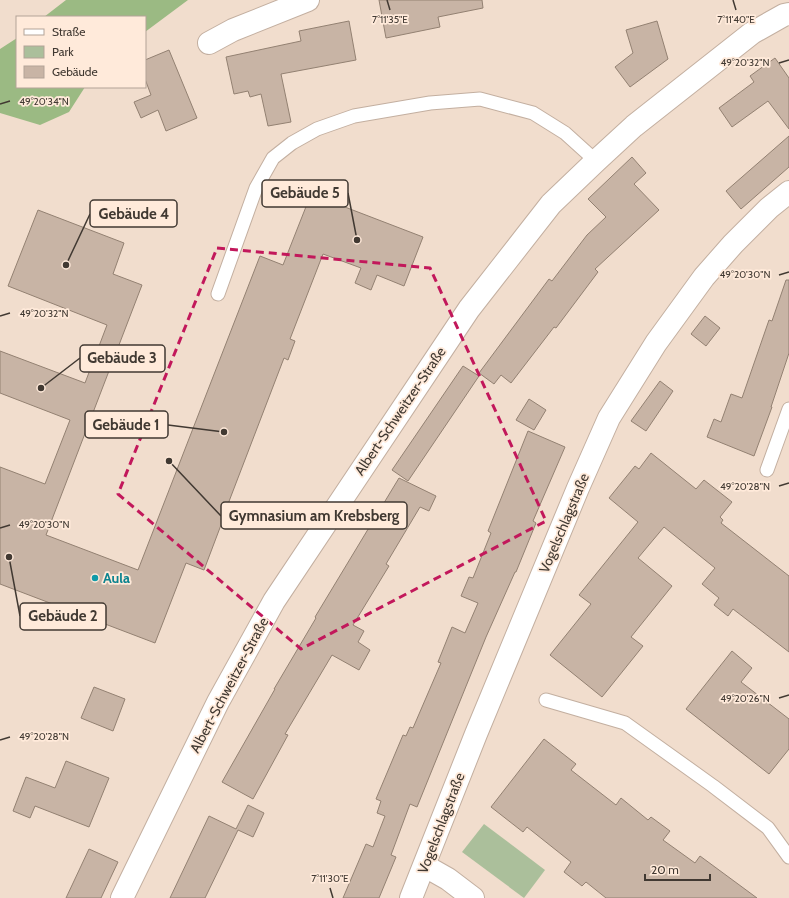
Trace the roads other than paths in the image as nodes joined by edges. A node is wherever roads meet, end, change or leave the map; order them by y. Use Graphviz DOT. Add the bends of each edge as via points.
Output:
graph roads {
  1 [pos="308,0"];
  2 [pos="784,10"];
  3 [pos="208,43"];
  4 [pos="596,160"];
  5 [pos="789,192"];
  6 [pos="218,294"];
  7 [pos="789,409"];
  8 [pos="767,470"];
  9 [pos="546,700"];
  10 [pos="789,857"];
  11 [pos="425,866"];
  12 [pos="122,898"];
  13 [pos="411,898"];
  14 [pos="472,898"];
  1 -- 3 [label="street" via="233,30"];
  2 -- 4 [label="street, Albert-Schweitzer-Straße" via="634,126"];
  4 -- 6 [label="lane" via="565,133 533,113 480,99 430,103 354,116 317,129 292,143 273,158 256,188"];
  4 -- 12 [label="street, Albert-Schweitzer-Straße" via="552,204 469,309 274,601 215,708"];
  5 -- 11 [label="street, Vogelschlagstraße" via="733,244 704,277 656,343 610,418 578,488 476,734"];
  7 -- 8 [label="lane"];
  9 -- 10 [label="lane" via="625,723 768,828"];
  11 -- 13 [label="street, Vogelschlagstraße"];
  11 -- 14 [label="street" via="448,879"];
}
